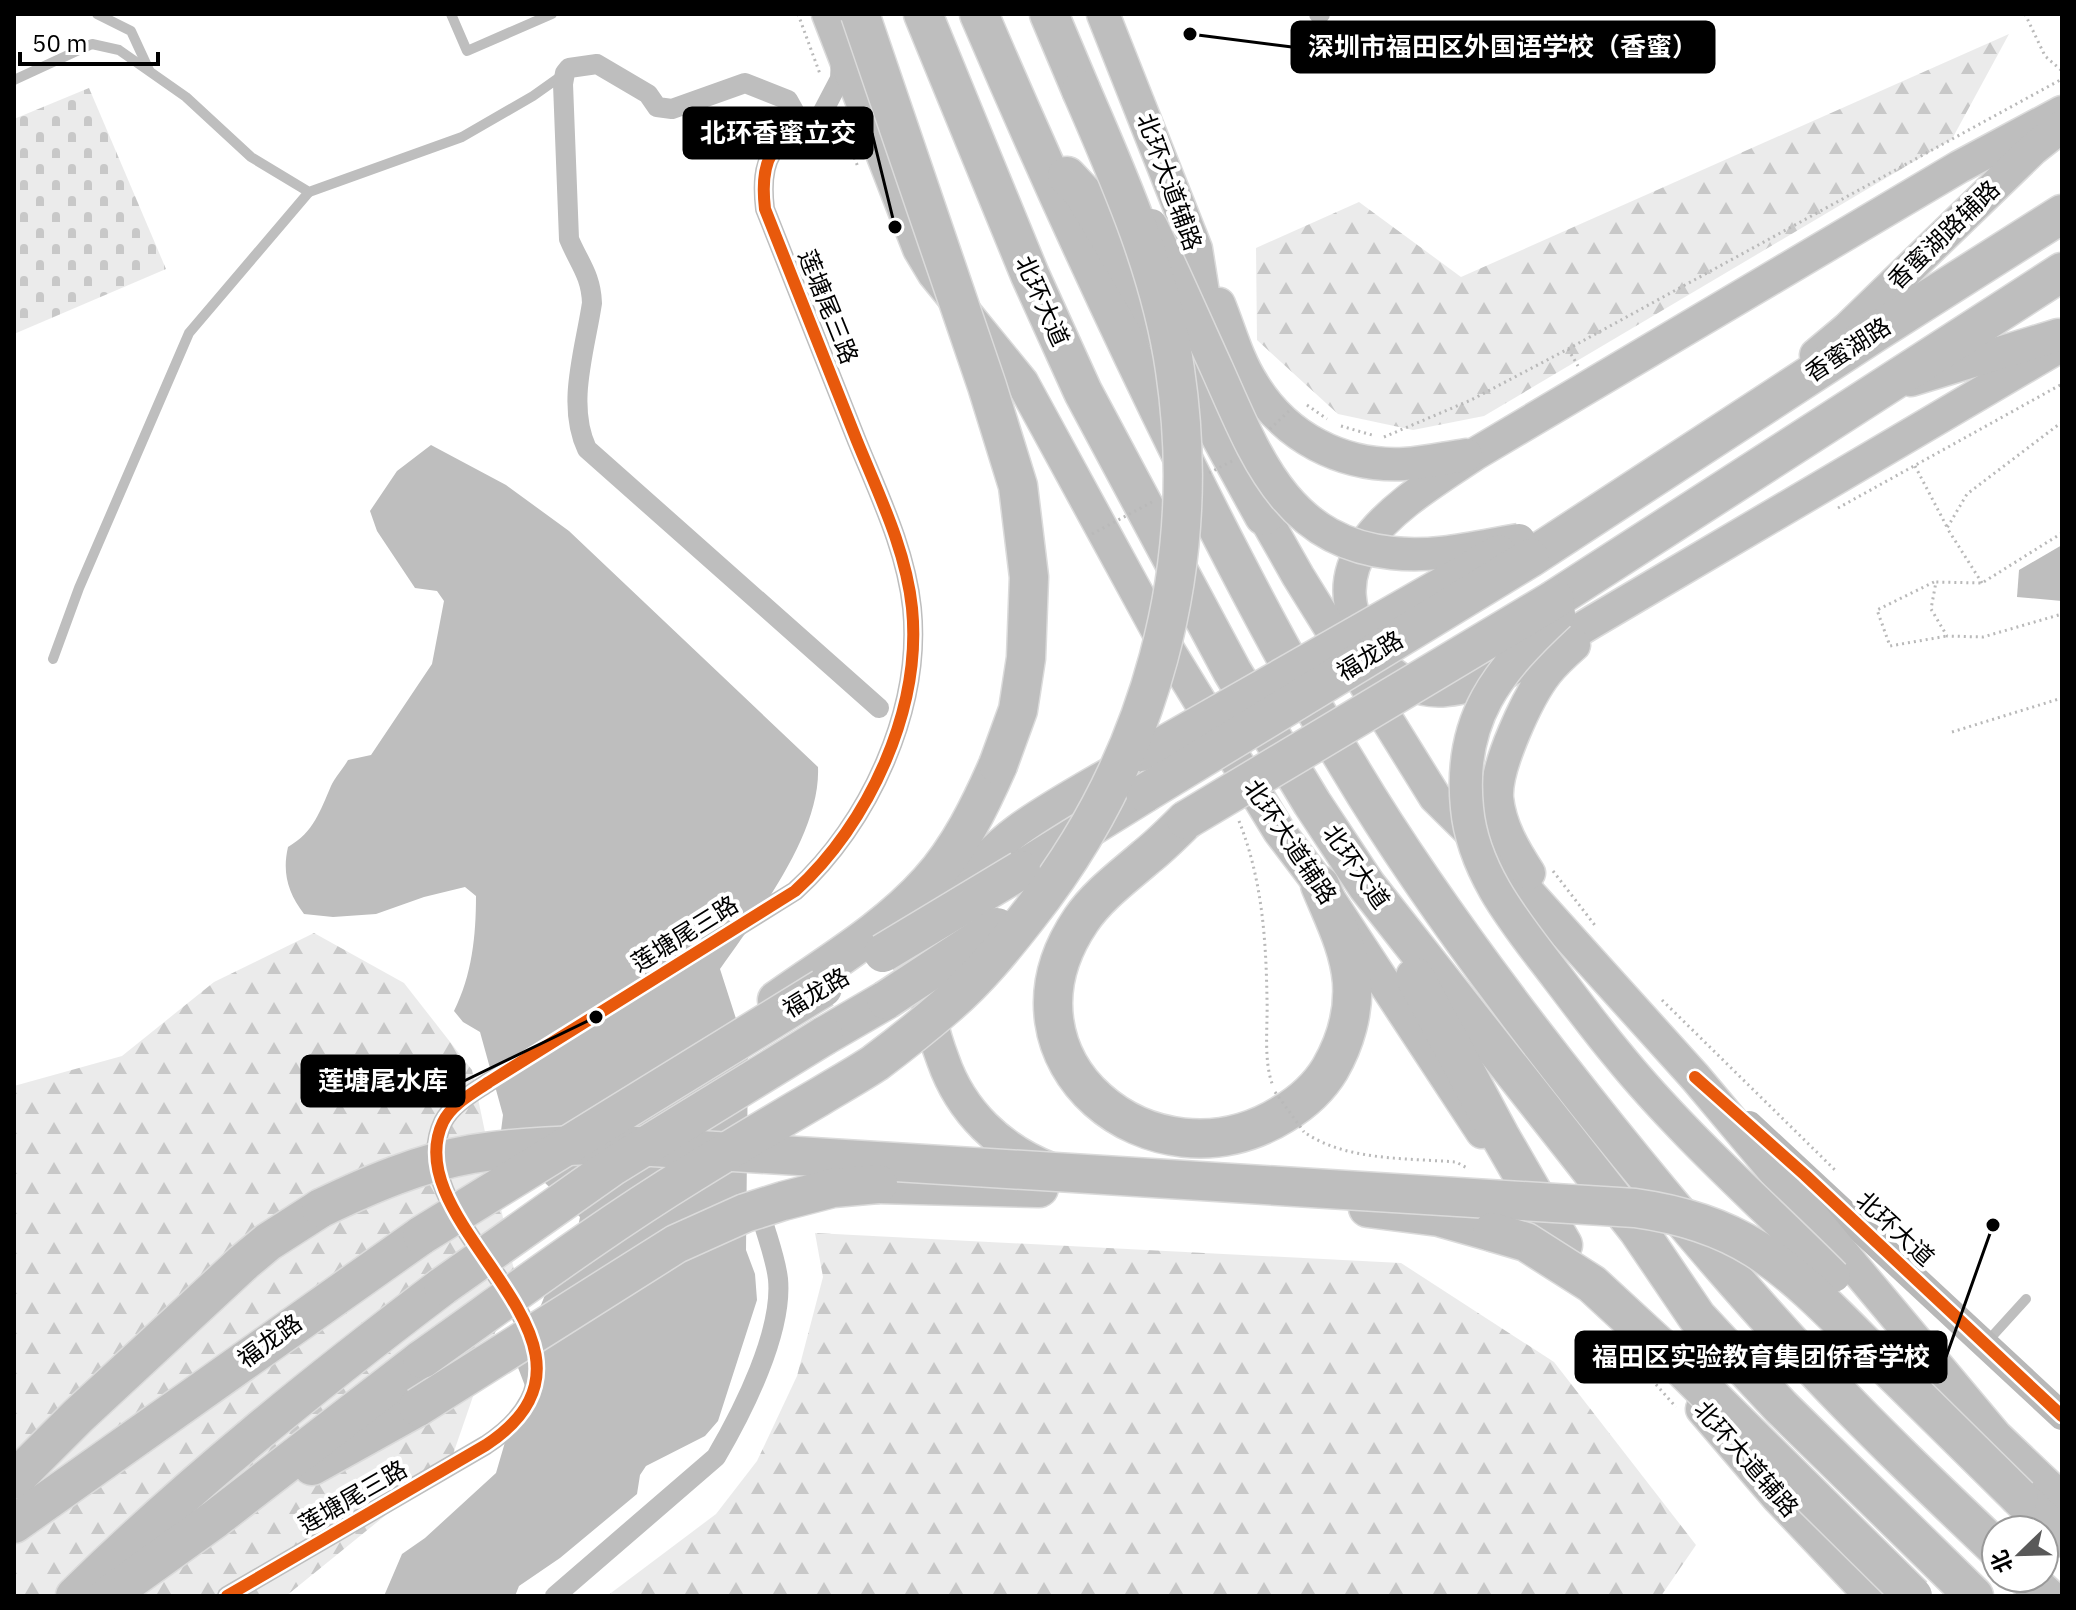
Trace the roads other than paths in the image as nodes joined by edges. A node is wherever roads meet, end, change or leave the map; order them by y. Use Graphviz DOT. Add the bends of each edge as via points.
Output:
graph roads {
  1 [pos="97,14"];
  2 [pos="451,14"];
  3 [pos="552,14"];
  4 [pos="828,14"];
  5 [pos="860,14"];
  6 [pos="923,14"];
  7 [pos="979,14"];
  8 [pos="1049,14"];
  9 [pos="1103,14"];
  10 [pos="842,47"];
  11 [pos="150,72"];
  12 [pos="565,73"];
  13 [pos="14,80"];
  14 [pos="1081,90"];
  15 [pos="2062,112"];
  16 [pos="810,124"];
  17 [pos="2062,126"];
  18 [pos="1031,134"];
  19 [pos="862,153"];
  20 [pos="309,192"];
  21 [pos="2062,214"];
  22 [pos="1196,249"];
  23 [pos="2062,272"];
  24 [pos="2062,334"];
  25 [pos="2062,345"];
  26 [pos="1861,403"];
  27 [pos="1716,437"];
  28 [pos="1475,454"];
  29 [pos="1637,490"];
  30 [pos="1264,516"];
  31 [pos="1524,549"];
  32 [pos="1557,606"];
  33 [pos="1599,618"];
  34 [pos="53,659"];
  35 [pos="879,708"];
  36 [pos="1186,820"];
  37 [pos="1320,885"];
  38 [pos="1367,886"];
  39 [pos="1592,944"];
  40 [pos="819,981"];
  41 [pos="1695,1077"];
  42 [pos="1111,1192"];
  43 [pos="764,1225"];
  44 [pos="1563,1245"];
  45 [pos="2026,1299"];
  46 [pos="1984,1344"];
  47 [pos="2062,1416"];
  48 [pos="1996,1436"];
  49 [pos="14,1480"];
  50 [pos="2062,1499"];
  51 [pos="215,1519"];
  52 [pos="14,1524"];
  53 [pos="1980,1533"];
  54 [pos="2062,1538"];
  55 [pos="75,1596"];
  56 [pos="108,1596"];
  57 [pos="227,1596"];
  58 [pos="555,1596"];
  59 [pos="1871,1596"];
  60 [pos="1913,1596"];
  61 [pos="1974,1596"];
  1 -- 11 [label="lane" via="131,31"];
  2 -- 3 [label="lane" via="467,51"];
  4 -- 10 [label="main road, 北环大道辅路"];
  5 -- 40 [label="highway, bridge" via="1018,486 1029,577 1026,658 1018,710 964,834 930,881"];
  6 -- 38 [label="highway, 北环大道" via="1030,275 1102,430 1232,671"];
  7 -- 18 [label="highway, 北环大道"];
  8 -- 14 [label="highway"];
  9 -- 22 [label="main road, 北环大道辅路"];
  10 -- 16 [label="street" via="840,79"];
  10 -- 19 [label="main road, 北环大道辅路"];
  11 -- 13 [label="lane" via="119,50 92,44"];
  11 -- 20 [label="lane" via="186,97 251,157"];
  12 -- 16 [label="street" via="597,64 648,94 657,107 672,109 745,83 788,100"];
  12 -- 20 [label="lane" via="462,137"];
  12 -- 35 [label="street" via="569,239 591,286 592,303 576,412 587,449"];
  14 -- 31 [label="main road, bridge" via="1144,208 1255,455 1279,492 1315,526 1342,540 1390,553"];
  14 -- 51 [label="highway, bridge" via="1123,187 1162,304 1181,426 1183,510 1176,588 1160,662 1100,807 1055,882 998,954 949,1004 872,1064 689,1174 422,1359"];
  15 -- 28 [label="main road" via="1959,167"];
  16 -- 19 [label="street" via="847,128"];
  16 -- 57 [label="street, 莲塘尾三路, bridge" via="783,138 772,152 765,171 765,209 898,546 910,595 912,644 899,724 858,817 812,875 778,902 451,1110 439,1134 440,1173 532,1340 536,1377 530,1398 511,1426"];
  17 -- 27 [label="main road, 香蜜湖路辅路" via="1847,329"];
  18 -- 30 [label="highway" via="1083,193"];
  18 -- 53 [label="highway, 北环大道" via="1105,300 1267,625 1349,768 1452,924 1677,1213 1810,1364"];
  19 -- 37 [label="main road, 北环大道辅路" via="934,274 1022,382 1163,641 1279,831"];
  20 -- 34 [label="lane" via="189,333"];
  21 -- 27 [label="highway, 香蜜湖路"];
  22 -- 28 [label="main road" via="1252,382 1301,436 1323,450 1376,463"];
  22 -- 30 [label="main road, 北环大道辅路" via="1219,399"];
  23 -- 26 [label="highway"];
  24 -- 26 [label="main road" via="1936,371"];
  25 -- 33 [label="main road"];
  26 -- 32 [label="highway, 福龙路" via="1665,527"];
  27 -- 29 [label="highway, 香蜜湖路"];
  28 -- 33 [label="main road" via="1383,519 1358,555 1350,591 1352,612 1370,649 1401,680 1443,691 1495,676"];
  29 -- 31 [label="highway, 福龙路"];
  30 -- 39 [label="main road, 北环大道辅路" via="1435,797"];
  31 -- 40 [label="highway, 福龙路, bridge" via="1021,870 883,953"];
  31 -- 42 [label="main road, bridge" via="1046,811 1016,832 970,878 940,928 929,967 929,1010 947,1073 961,1100 1000,1142 1034,1162"];
  32 -- 36 [label="highway, 福龙路, bridge"];
  32 -- 48 [label="main road, bridge" via="1492,686 1474,731 1466,778 1478,859 1515,922 1618,1056"];
  33 -- 39 [label="main road" via="1546,673 1508,743 1497,797 1511,846"];
  36 -- 37 [label="highway" via="1116,880 1081,920 1055,984 1051,1014 1059,1047 1091,1094 1120,1116 1153,1132 1211,1139 1282,1115 1322,1083 1349,1022 1352,984 1346,946"];
  36 -- 55 [label="highway, 福龙路, bridge" via="997,927 613,1166 289,1404 165,1509"];
  37 -- 44 [label="main road, 北环大道辅路" via="1432,1060"];
  38 -- 44 [label="highway"];
  38 -- 61 [label="highway, 北环大道" via="1638,1230 1697,1317"];
  39 -- 41 [label="main road, 北环大道辅路"];
  40 -- 52 [label="highway, 福龙路, bridge" via="690,1070 422,1235"];
  41 -- 46 [label="street, 北环大道"];
  41 -- 48 [label="main road, 北环大道辅路"];
  42 -- 51 [label="highway, bridge" via="878,1184 833,1188 745,1213 676,1244 375,1433"];
  42 -- 60 [label="highway, bridge" via="1402,1211 1526,1242 1592,1284 1647,1334"];
  43 -- 58 [label="street" via="778,1276 778,1306 734,1429 716,1457"];
  44 -- 59 [label="main road, 北环大道辅路" via="1769,1487"];
  45 -- 46 [label="lane"];
  46 -- 47 [label="street, 北环大道"];
  48 -- 50 [label="main road, 北环大道辅路"];
  49 -- 54 [label="highway, bridge" via="244,1262 321,1208 385,1179 470,1154 620,1145 1675,1214 1721,1231 1784,1270"];
  51 -- 56 [label="highway"];
}
